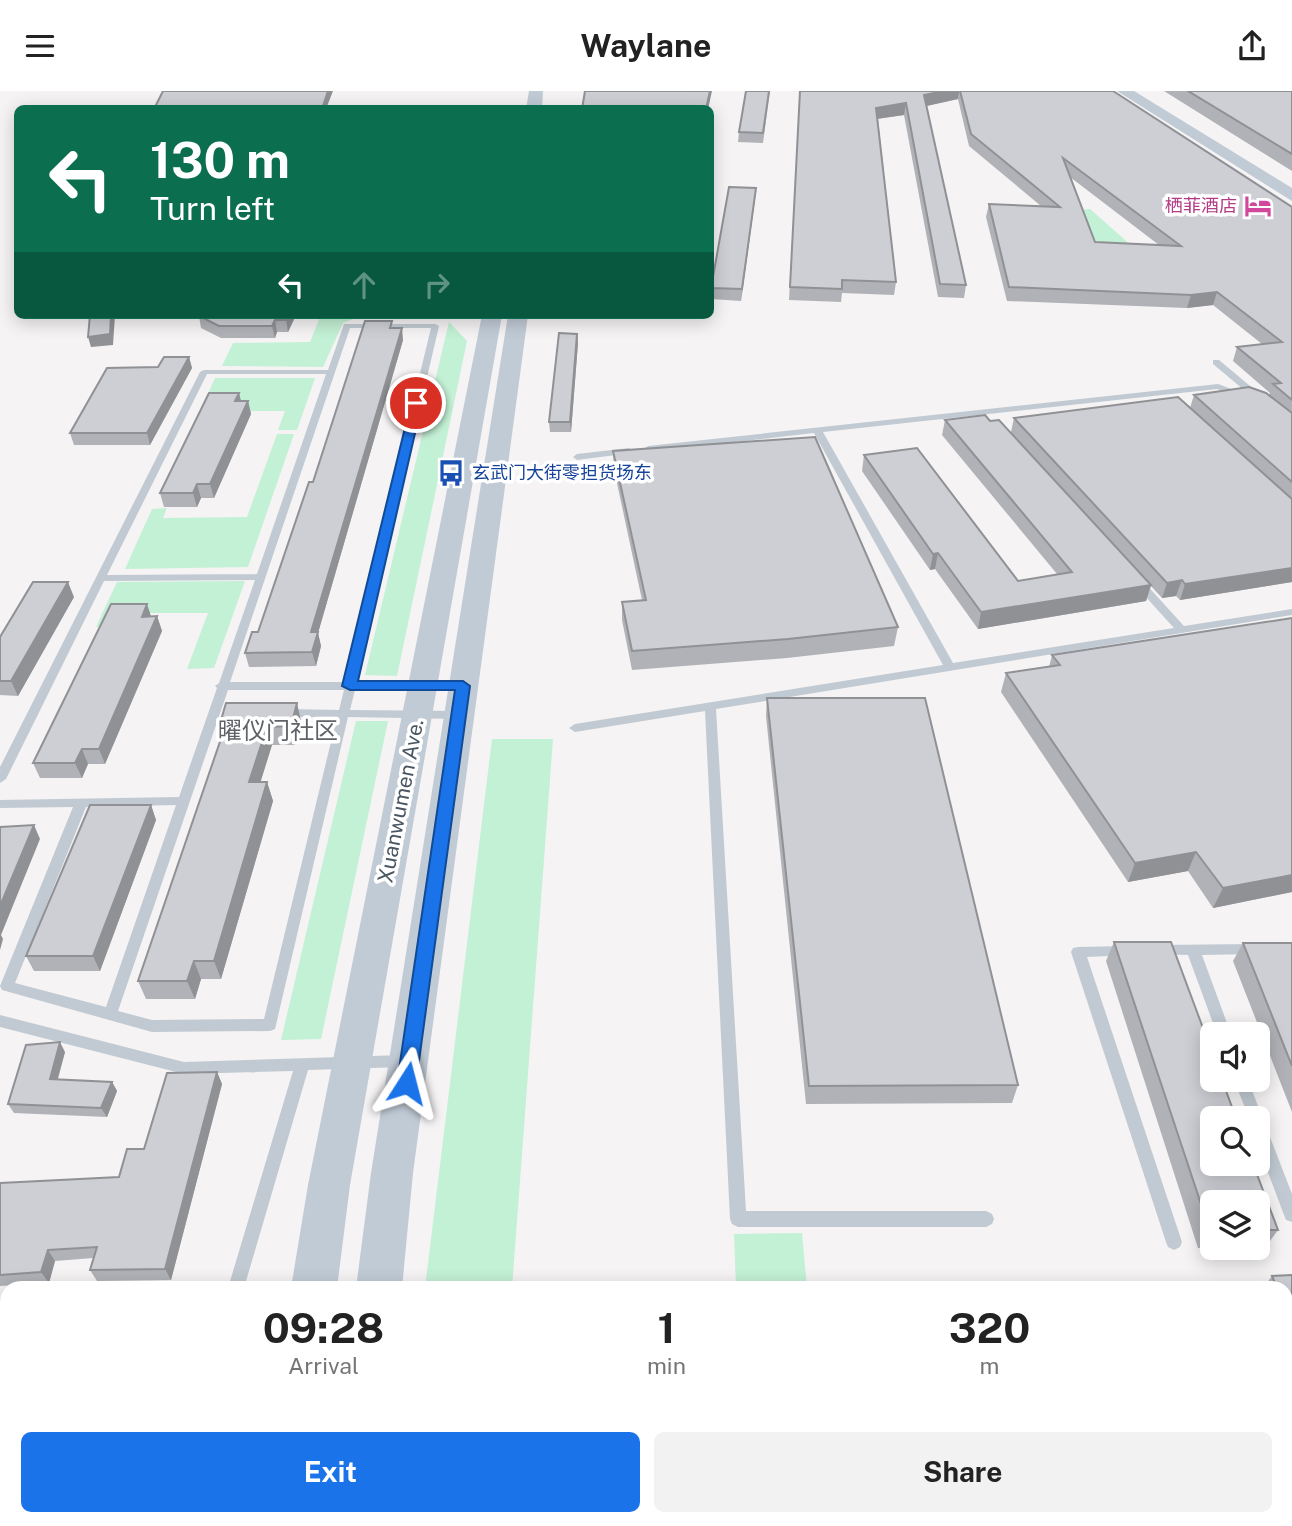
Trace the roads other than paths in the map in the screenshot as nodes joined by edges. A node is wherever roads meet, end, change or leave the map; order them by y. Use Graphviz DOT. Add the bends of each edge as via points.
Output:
graph roads {
  1 [pos="1124,91"];
  2 [pos="1137,91"];
  3 [pos="1292,187"];
  4 [pos="1292,197"];
  5 [pos="491,319"];
  6 [pos="517,319"];
  7 [pos="1216,362"];
  8 [pos="331,372"];
  9 [pos="1161,392"];
  10 [pos="1171,401"];
  11 [pos="984,412"];
  12 [pos="993,422"];
  13 [pos="817,430"];
  14 [pos="577,457"];
  15 [pos="1128,570"];
  16 [pos="261,577"];
  17 [pos="101,578"];
  18 [pos="1292,612"];
  19 [pos="1181,629"];
  20 [pos="950,667"];
  21 [pos="222,686"];
  22 [pos="350,686"];
  23 [pos="419,700"];
  24 [pos="461,700"];
  25 [pos="710,706"];
  26 [pos="266,713"];
  27 [pos="343,713"];
  28 [pos="575,728"];
  29 [pos="0,779"];
  30 [pos="184,801"];
  31 [pos="81,803"];
  32 [pos="0,804"];
  33 [pos="1267,949"];
  34 [pos="1193,950"];
  35 [pos="110,1014"];
  36 [pos="0,1021"];
  37 [pos="1220,1022"];
  38 [pos="410,1060"];
  39 [pos="352,1063"];
  40 [pos="302,1064"];
  41 [pos="1270,1157"];
  42 [pos="1292,1215"];
  43 [pos="986,1219"];
  44 [pos="1174,1242"];
  45 [pos="238,1281"];
  46 [pos="315,1281"];
  47 [pos="380,1281"];
  1 -- 4 [label="street"];
  2 -- 3 [label="main road"];
  5 -- 23 [label="main road, Xuanwumen Ave."];
  6 -- 24 [label="main road, Xuanwumen Ave."];
  7 -- 9 [label="lane" via="1267,404 1218,386"];
  8 -- 16 [label="lane"];
  8 -- 17 [label="lane" via="204,372"];
  8 -- 22 [label="lane" via="347,326 435,325"];
  9 -- 10 [label="lane"];
  9 -- 11 [label="lane"];
  11 -- 12 [label="lane"];
  11 -- 13 [label="lane"];
  13 -- 14 [label="lane"];
  13 -- 20 [label="lane"];
  15 -- 19 [label="lane"];
  16 -- 17 [label="lane"];
  16 -- 21 [label="lane"];
  17 -- 29 [label="lane"];
  18 -- 19 [label="lane"];
  19 -- 20 [label="lane"];
  20 -- 25 [label="lane"];
  21 -- 22 [label="lane"];
  21 -- 30 [label="lane" via="218,713"];
  22 -- 23 [label="lane"];
  22 -- 27 [label="lane"];
  23 -- 24 [label="lane"];
  23 -- 24 [label="lane"];
  23 -- 27 [label="lane"];
  23 -- 39 [label="main road, Xuanwumen Ave."];
  24 -- 38 [label="main road, Xuanwumen Ave."];
  25 -- 28 [label="lane"];
  25 -- 43 [label="lane" via="738,1219"];
  26 -- 27 [label="lane"];
  27 -- 35 [label="lane" via="270,1025 152,1026"];
  30 -- 31 [label="lane"];
  30 -- 35 [label="lane"];
  31 -- 32 [label="lane"];
  31 -- 35 [label="lane" via="7,986"];
  33 -- 34 [label="lane"];
  34 -- 37 [label="lane"];
  34 -- 44 [label="lane" via="1078,952"];
  36 -- 40 [label="lane" via="184,1068"];
  38 -- 39 [label="lane"];
  38 -- 47 [label="main road, Xuanwumen Ave."];
  39 -- 40 [label="lane"];
  39 -- 46 [label="main road, Xuanwumen Ave."];
  40 -- 45 [label="lane"];
  41 -- 42 [label="lane"];
}
